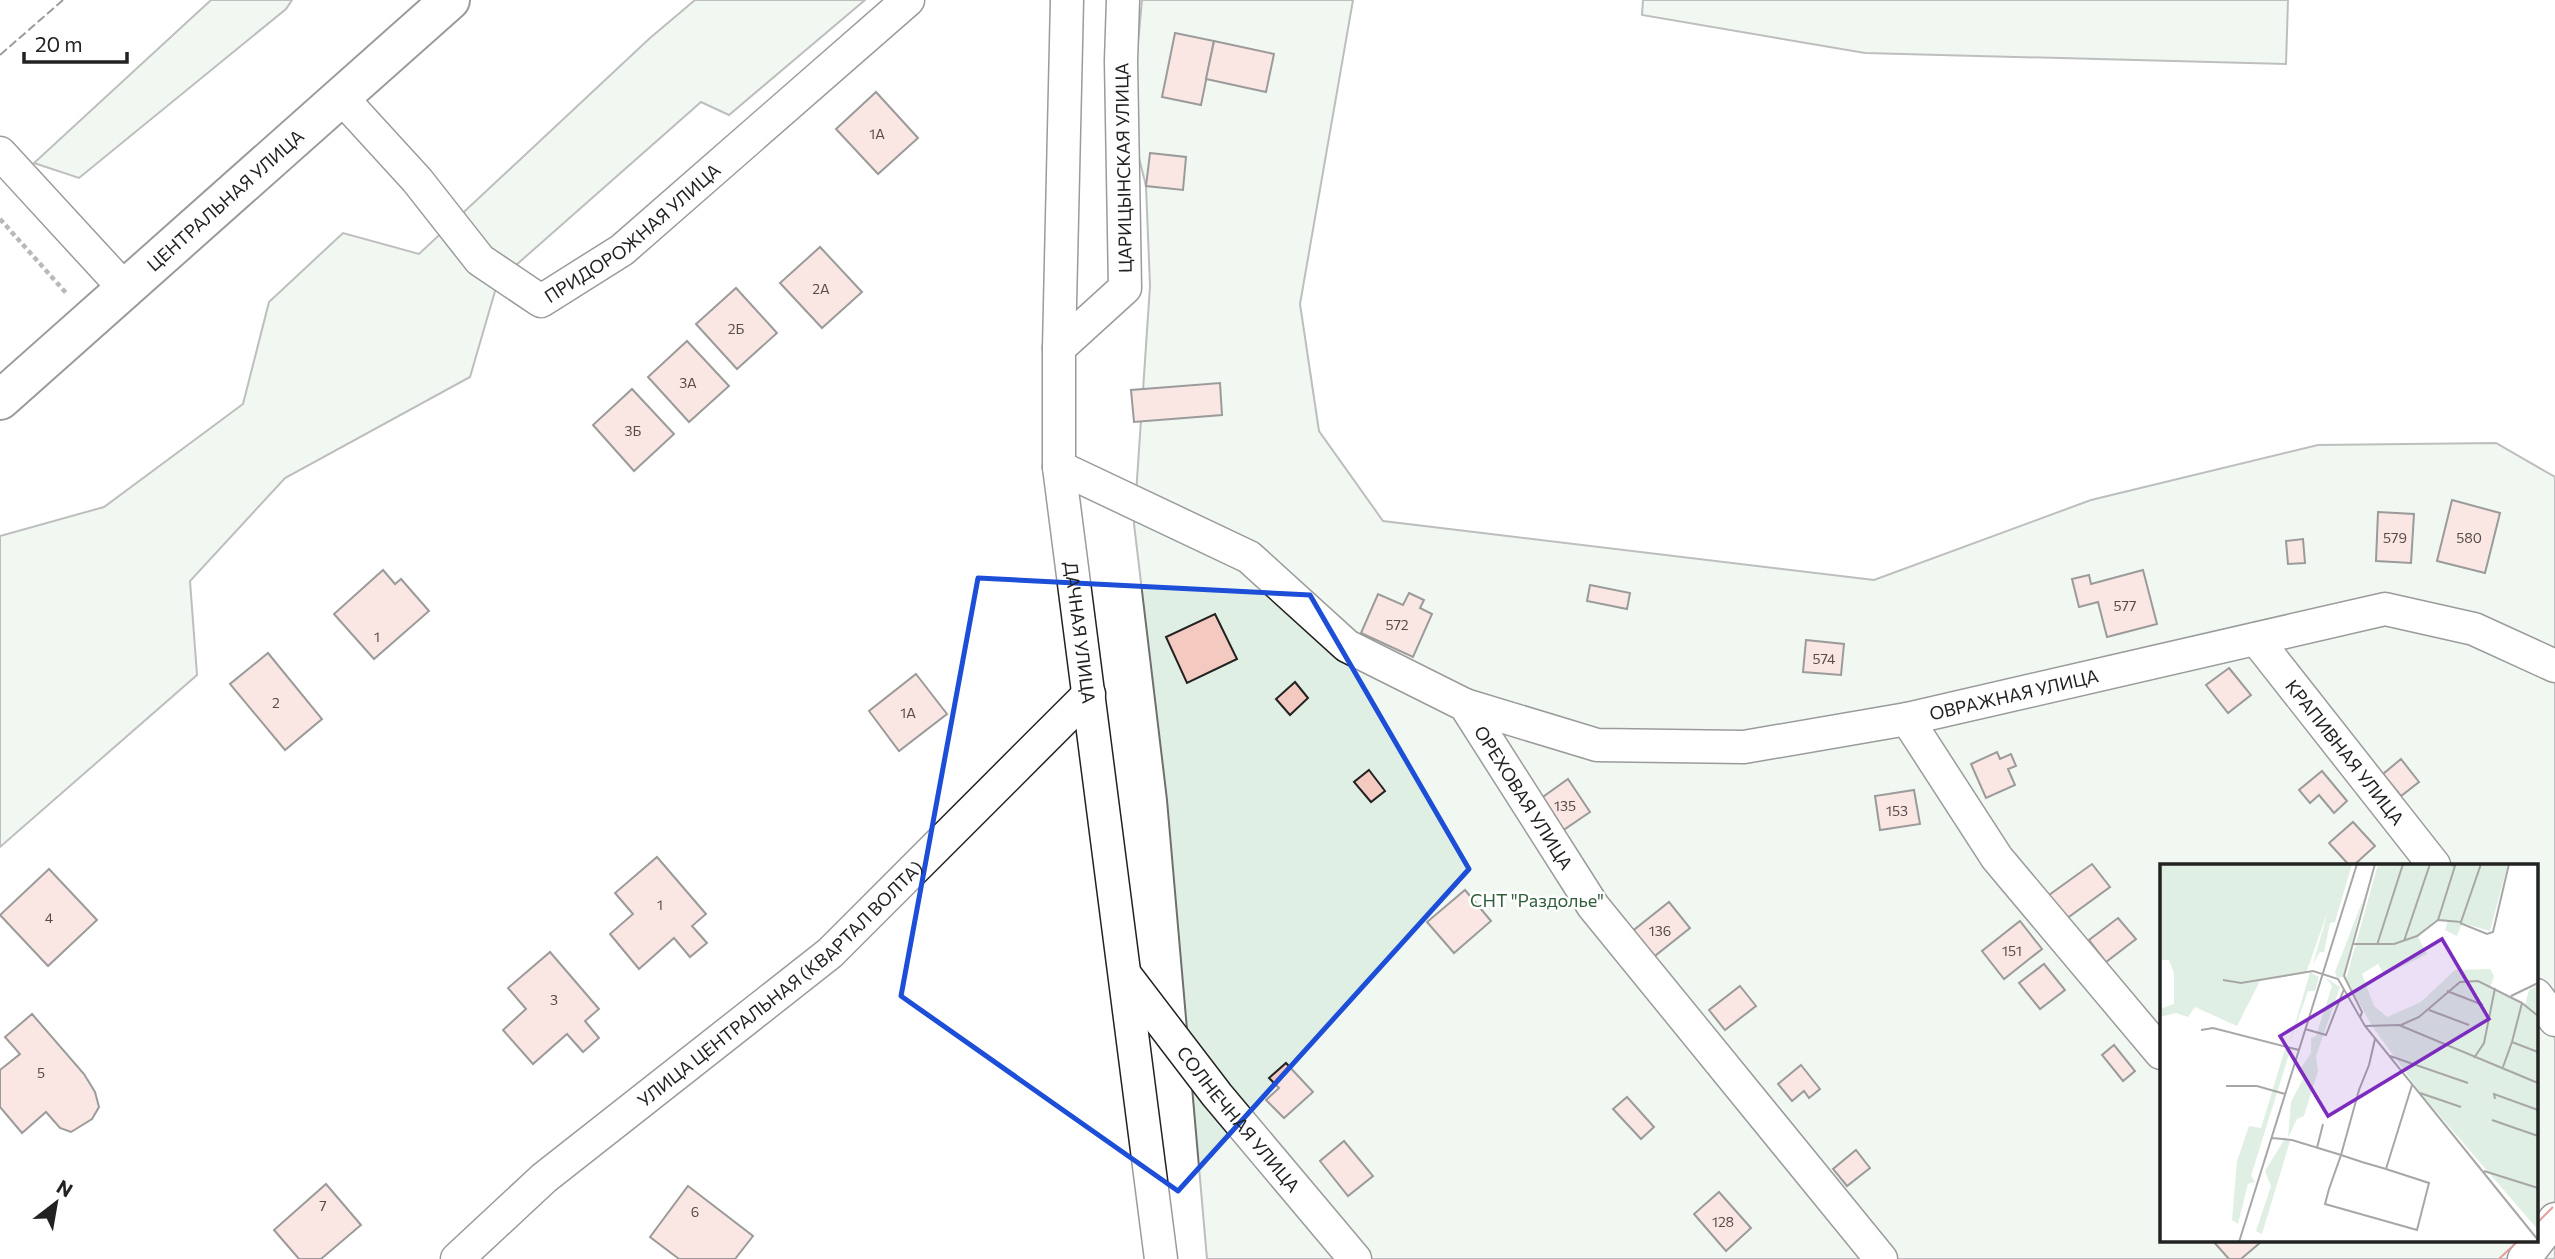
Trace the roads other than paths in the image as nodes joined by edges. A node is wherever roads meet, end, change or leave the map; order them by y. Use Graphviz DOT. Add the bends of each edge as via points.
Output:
graph roads {
  1 [pos="450,0"];
  2 [pos="908,0"];
  3 [pos="1067,0"];
  4 [pos="1123,0"];
  5 [pos="341,97"];
  6 [pos="0,153"];
  7 [pos="124,289"];
  8 [pos="1059,348"];
  9 [pos="0,400"];
  10 [pos="1059,467"];
  11 [pos="2256,639"];
  12 [pos="2555,666"];
  13 [pos="1089,694"];
  14 [pos="1465,705"];
  15 [pos="1907,719"];
  16 [pos="2433,864"];
  17 [pos="1125,975"];
  18 [pos="2538,999"];
  19 [pos="2555,1020"];
  20 [pos="2160,1052"];
  21 [pos="2555,1219"];
  22 [pos="2538,1242"];
  23 [pos="2538,1242"];
  24 [pos="457,1259"];
  25 [pos="1161,1259"];
  26 [pos="1355,1259"];
  27 [pos="1881,1259"];
  28 [pos="2525,1259"];
  1 -- 5 [label="street, ЦЕНТРАЛЬНАЯ УЛИЦА"];
  2 -- 5 [label="street, ПРИДОРОЖНАЯ УЛИЦА" via="622,250 541,301 480,260 417,180"];
  3 -- 8 [label="street, ДАЧНАЯ УЛИЦА"];
  4 -- 8 [label="street, ЦАРИЦЫНСКАЯ УЛИЦА" via="1125,288"];
  5 -- 7 [label="street, ЦЕНТРАЛЬНАЯ УЛИЦА"];
  6 -- 7 [label="street"];
  7 -- 9 [label="street, ЦЕНТРАЛЬНАЯ УЛИЦА"];
  8 -- 10 [label="street, ДАЧНАЯ УЛИЦА"];
  10 -- 13 [label="street, ДАЧНАЯ УЛИЦА"];
  10 -- 14 [label="street" via="1249,557 1347,646"];
  11 -- 12 [label="street, ОВРАЖНАЯ УЛИЦА" via="2385,609 2474,629"];
  11 -- 15 [label="street, ОВРАЖНАЯ УЛИЦА"];
  11 -- 16 [label="street, КРАПИВНАЯ УЛИЦА"];
  13 -- 17 [label="street, ДАЧНАЯ УЛИЦА"];
  13 -- 24 [label="street, УЛИЦА ЦЕНТРАЛЬНАЯ (КВАРТАЛ ВОЛТА)" via="830,953 544,1178"];
  14 -- 15 [label="street, ОВРАЖНАЯ УЛИЦА" via="1597,745 1744,747"];
  14 -- 27 [label="street, ОРЕХОВАЯ УЛИЦА" via="1593,906"];
  15 -- 20 [label="street" via="1997,858"];
  17 -- 25 [label="street, ДАЧНАЯ УЛИЦА"];
  17 -- 26 [label="street, СОЛНЕЧНАЯ УЛИЦА" via="1217,1096"];
  18 -- 19 [label="street"];
  21 -- 23 [label="street"];
  22 -- 28 [label="street"];
}
